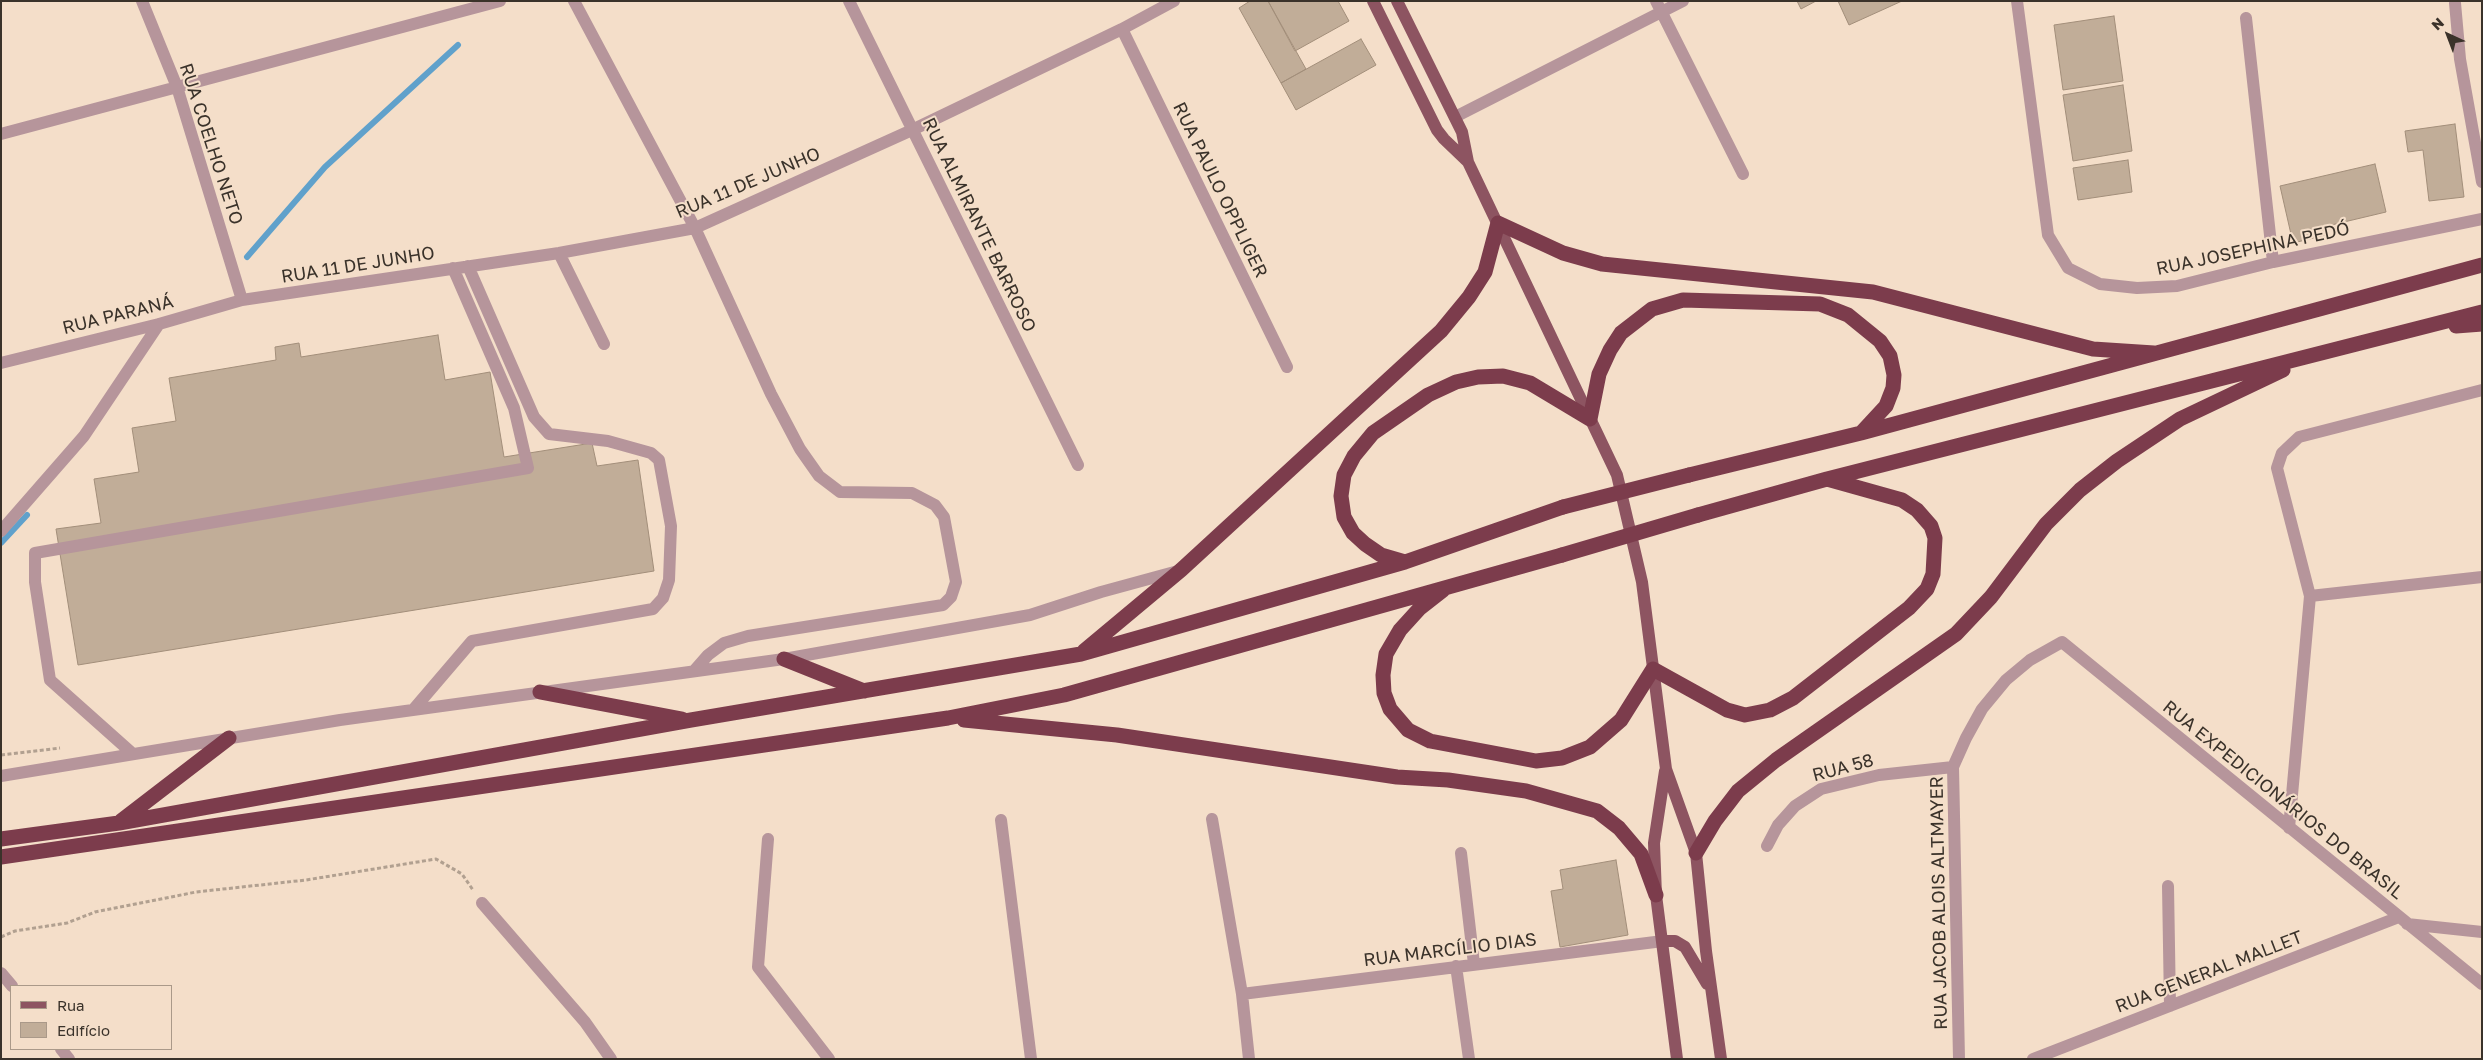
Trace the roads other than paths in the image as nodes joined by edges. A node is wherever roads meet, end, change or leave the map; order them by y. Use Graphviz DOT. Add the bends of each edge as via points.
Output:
graph roads {
  1 [pos="142,1"];
  2 [pos="500,1"];
  3 [pos="574,1"];
  4 [pos="848,1"];
  5 [pos="1174,1"];
  6 [pos="1373,1"];
  7 [pos="1396,1"];
  8 [pos="1683,1"];
  9 [pos="2017,1"];
  10 [pos="2455,4"];
  11 [pos="1659,6"];
  12 [pos="2246,18"];
  13 [pos="1122,29"];
  14 [pos="177,87"];
  15 [pos="1455,117"];
  16 [pos="912,130"];
  17 [pos="1,134"];
  18 [pos="1468,162"];
  19 [pos="1743,174"];
  20 [pos="2482,182"];
  21 [pos="2482,219"];
  22 [pos="1498,223"];
  23 [pos="695,228"];
  24 [pos="559,253"];
  25 [pos="2273,262"];
  26 [pos="2482,265"];
  27 [pos="468,266"];
  28 [pos="453,268"];
  29 [pos="242,300"];
  30 [pos="2482,312"];
  31 [pos="159,324"];
  32 [pos="2482,324"];
  33 [pos="2420,328"];
  34 [pos="604,344"];
  35 [pos="2154,353"];
  36 [pos="2313,356"];
  37 [pos="1,363"];
  38 [pos="1287,367"];
  39 [pos="2482,390"];
  40 [pos="1590,419"];
  41 [pos="1861,433"];
  42 [pos="1078,465"];
  43 [pos="1827,479"];
  44 [pos="1,531"];
  45 [pos="1405,562"];
  46 [pos="1180,570"];
  47 [pos="2482,577"];
  48 [pos="1449,585"];
  49 [pos="2310,596"];
  50 [pos="2062,642"];
  51 [pos="1080,654"];
  52 [pos="784,659"];
  53 [pos="1653,668"];
  54 [pos="694,671"];
  55 [pos="865,691"];
  56 [pos="540,692"];
  57 [pos="413,710"];
  58 [pos="948,718"];
  59 [pos="691,720"];
  60 [pos="229,738"];
  61 [pos="133,754"];
  62 [pos="1954,767"];
  63 [pos="1666,769"];
  64 [pos="1,776"];
  65 [pos="1212,819"];
  66 [pos="1000,820"];
  67 [pos="119,823"];
  68 [pos="2289,828"];
  69 [pos="1,838"];
  70 [pos="768,839"];
  71 [pos="1767,846"];
  72 [pos="1461,853"];
  73 [pos="1696,853"];
  74 [pos="1,857"];
  75 [pos="2168,886"];
  76 [pos="1656,895"];
  77 [pos="482,903"];
  78 [pos="2403,921"];
  79 [pos="2482,932"];
  80 [pos="1663,941"];
  81 [pos="1474,964"];
  82 [pos="1456,966"];
  83 [pos="1,974"];
  84 [pos="2482,984"];
  85 [pos="11,985"];
  86 [pos="1712,993"];
  87 [pos="1242,994"];
  88 [pos="2170,1006"];
  89 [pos="611,1059"];
  90 [pos="829,1059"];
  91 [pos="1031,1059"];
  92 [pos="1249,1059"];
  93 [pos="1469,1059"];
  94 [pos="1677,1059"];
  95 [pos="1721,1059"];
  96 [pos="1960,1059"];
  97 [pos="2033,1059"];
  1 -- 14 [label="street, RUA COELHO NETO"];
  2 -- 14 [label="street"];
  3 -- 23 [label="street"];
  4 -- 16 [label="street, RUA ALMIRANTE BARROSO"];
  5 -- 13 [label="street, RUA 11 DE JUNHO"];
  6 -- 18 [label="main road" via="1437,130"];
  7 -- 15 [label="main road"];
  8 -- 11 [label="street"];
  9 -- 25 [label="street, RUA JOSEPHINA PEDÓ" via="2048,235 2068,268 2100,284 2137,288 2177,286"];
  10 -- 20 [label="street" via="2460,59"];
  11 -- 15 [label="street"];
  11 -- 19 [label="street"];
  12 -- 25 [label="street"];
  13 -- 16 [label="street, RUA 11 DE JUNHO"];
  13 -- 38 [label="street, RUA PAULO OPPLIGER"];
  14 -- 17 [label="street"];
  14 -- 29 [label="street, RUA COELHO NETO"];
  15 -- 18 [label="main road" via="1462,132"];
  16 -- 23 [label="street, RUA 11 DE JUNHO"];
  16 -- 42 [label="street, RUA ALMIRANTE BARROSO"];
  18 -- 22 [label="main road"];
  21 -- 25 [label="street, RUA JOSEPHINA PEDÓ"];
  22 -- 35 [label="highway" via="1563,253 1602,264 1873,292 2093,349"];
  22 -- 40 [label="main road"];
  22 -- 46 [label="highway" via="1485,272 1441,331"];
  23 -- 24 [label="street, RUA 11 DE JUNHO"];
  23 -- 54 [label="street" via="771,394 800,449 819,476 840,492 912,493 935,505 944,517 956,582 951,597 943,605 748,636 724,643"];
  24 -- 27 [label="street, RUA 11 DE JUNHO"];
  24 -- 34 [label="street"];
  26 -- 35 [label="highway"];
  27 -- 28 [label="street, RUA 11 DE JUNHO"];
  27 -- 57 [label="street" via="534,417 549,434 608,441 651,453 659,460 671,526 669,580 663,598 652,609 472,642"];
  28 -- 29 [label="street, RUA 11 DE JUNHO"];
  28 -- 61 [label="street" via="514,408 528,468 35,553 34,582 50,680"];
  29 -- 31 [label="street, RUA PARANÁ"];
  30 -- 33 [label="highway"];
  31 -- 37 [label="street, RUA PARANÁ"];
  31 -- 44 [label="street" via="84,436"];
  32 -- 33 [label="highway"];
  33 -- 36 [label="highway"];
  35 -- 41 [label="highway"];
  36 -- 43 [label="highway"];
  36 -- 73 [label="highway" via="2180,419 2080,490 2046,524 1991,597 1956,634 1776,760 1738,791"];
  39 -- 49 [label="street" via="2299,437 2282,453 2277,468"];
  40 -- 41 [label="highway" via="1599,374 1610,350 1621,334 1652,309 1683,300 1820,304 1848,315 1880,341 1890,356 1893,388 1886,406"];
  40 -- 45 [label="highway" via="1530,383 1503,376 1478,377 1456,382 1428,395 1373,433 1354,456 1344,476 1341,496 1344,517 1353,533 1365,544 1380,554"];
  40 -- 53 [label="main road" via="1617,475 1642,582"];
  41 -- 45 [label="highway, bridge" via="1563,507"];
  43 -- 48 [label="highway, bridge"];
  43 -- 53 [label="highway" via="1902,500 1917,510 1931,526 1936,554 1933,574 1926,589 1910,608 1792,698 1770,710 1745,715 1727,710"];
  45 -- 51 [label="highway"];
  46 -- 51 [label="highway"];
  46 -- 52 [label="street" via="1030,616"];
  47 -- 49 [label="street"];
  48 -- 53 [label="highway" via="1420,608 1400,630 1386,654 1383,675 1384,693 1390,709 1408,730 1430,741 1536,762 1562,758 1590,747 1620,720"];
  48 -- 58 [label="highway" via="1064,695"];
  49 -- 68 [label="street"];
  50 -- 62 [label="street, RUA JACOB ALOIS ALTMAYER" via="2030,660 2000,687 1982,708"];
  50 -- 68 [label="street, RUA EXPEDICIONÁRIOS DO BRASIL"];
  51 -- 55 [label="highway"];
  52 -- 54 [label="street"];
  52 -- 55 [label="highway"];
  53 -- 63 [label="main road"];
  54 -- 56 [label="street"];
  55 -- 59 [label="highway"];
  56 -- 57 [label="street"];
  56 -- 59 [label="highway"];
  57 -- 60 [label="street"];
  58 -- 74 [label="highway"];
  58 -- 76 [label="highway" via="1117,735 1397,777 1448,780 1526,791 1597,811 1619,828 1641,854"];
  59 -- 67 [label="highway"];
  60 -- 61 [label="street"];
  60 -- 67 [label="highway"];
  61 -- 64 [label="street"];
  62 -- 71 [label="street, RUA 58" via="1879,775 1821,789 1795,806 1778,825"];
  62 -- 96 [label="street, RUA JACOB ALOIS ALTMAYER"];
  63 -- 73 [label="main road"];
  63 -- 76 [label="main road" via="1654,843"];
  65 -- 87 [label="street"];
  66 -- 91 [label="street"];
  67 -- 69 [label="highway"];
  68 -- 78 [label="street, RUA EXPEDICIONÁRIOS DO BRASIL"];
  70 -- 90 [label="street" via="758,967"];
  72 -- 81 [label="street"];
  73 -- 86 [label="main road"];
  75 -- 88 [label="street"];
  76 -- 80 [label="main road"];
  77 -- 89 [label="street" via="585,1022"];
  78 -- 79 [label="street"];
  78 -- 84 [label="street, RUA EXPEDICIONÁRIOS DO BRASIL"];
  78 -- 88 [label="street, RUA GENERAL MALLET"];
  80 -- 81 [label="street, RUA MARCÍLIO DIAS"];
  80 -- 86 [label="main road" via="1675,940 1685,947"];
  80 -- 94 [label="main road"];
  81 -- 82 [label="street, RUA MARCÍLIO DIAS"];
  82 -- 87 [label="street, RUA MARCÍLIO DIAS"];
  82 -- 93 [label="street"];
  83 -- 85 [label="street"];
  86 -- 95 [label="main road"];
  87 -- 92 [label="street"];
  88 -- 97 [label="street, RUA GENERAL MALLET"];
}
